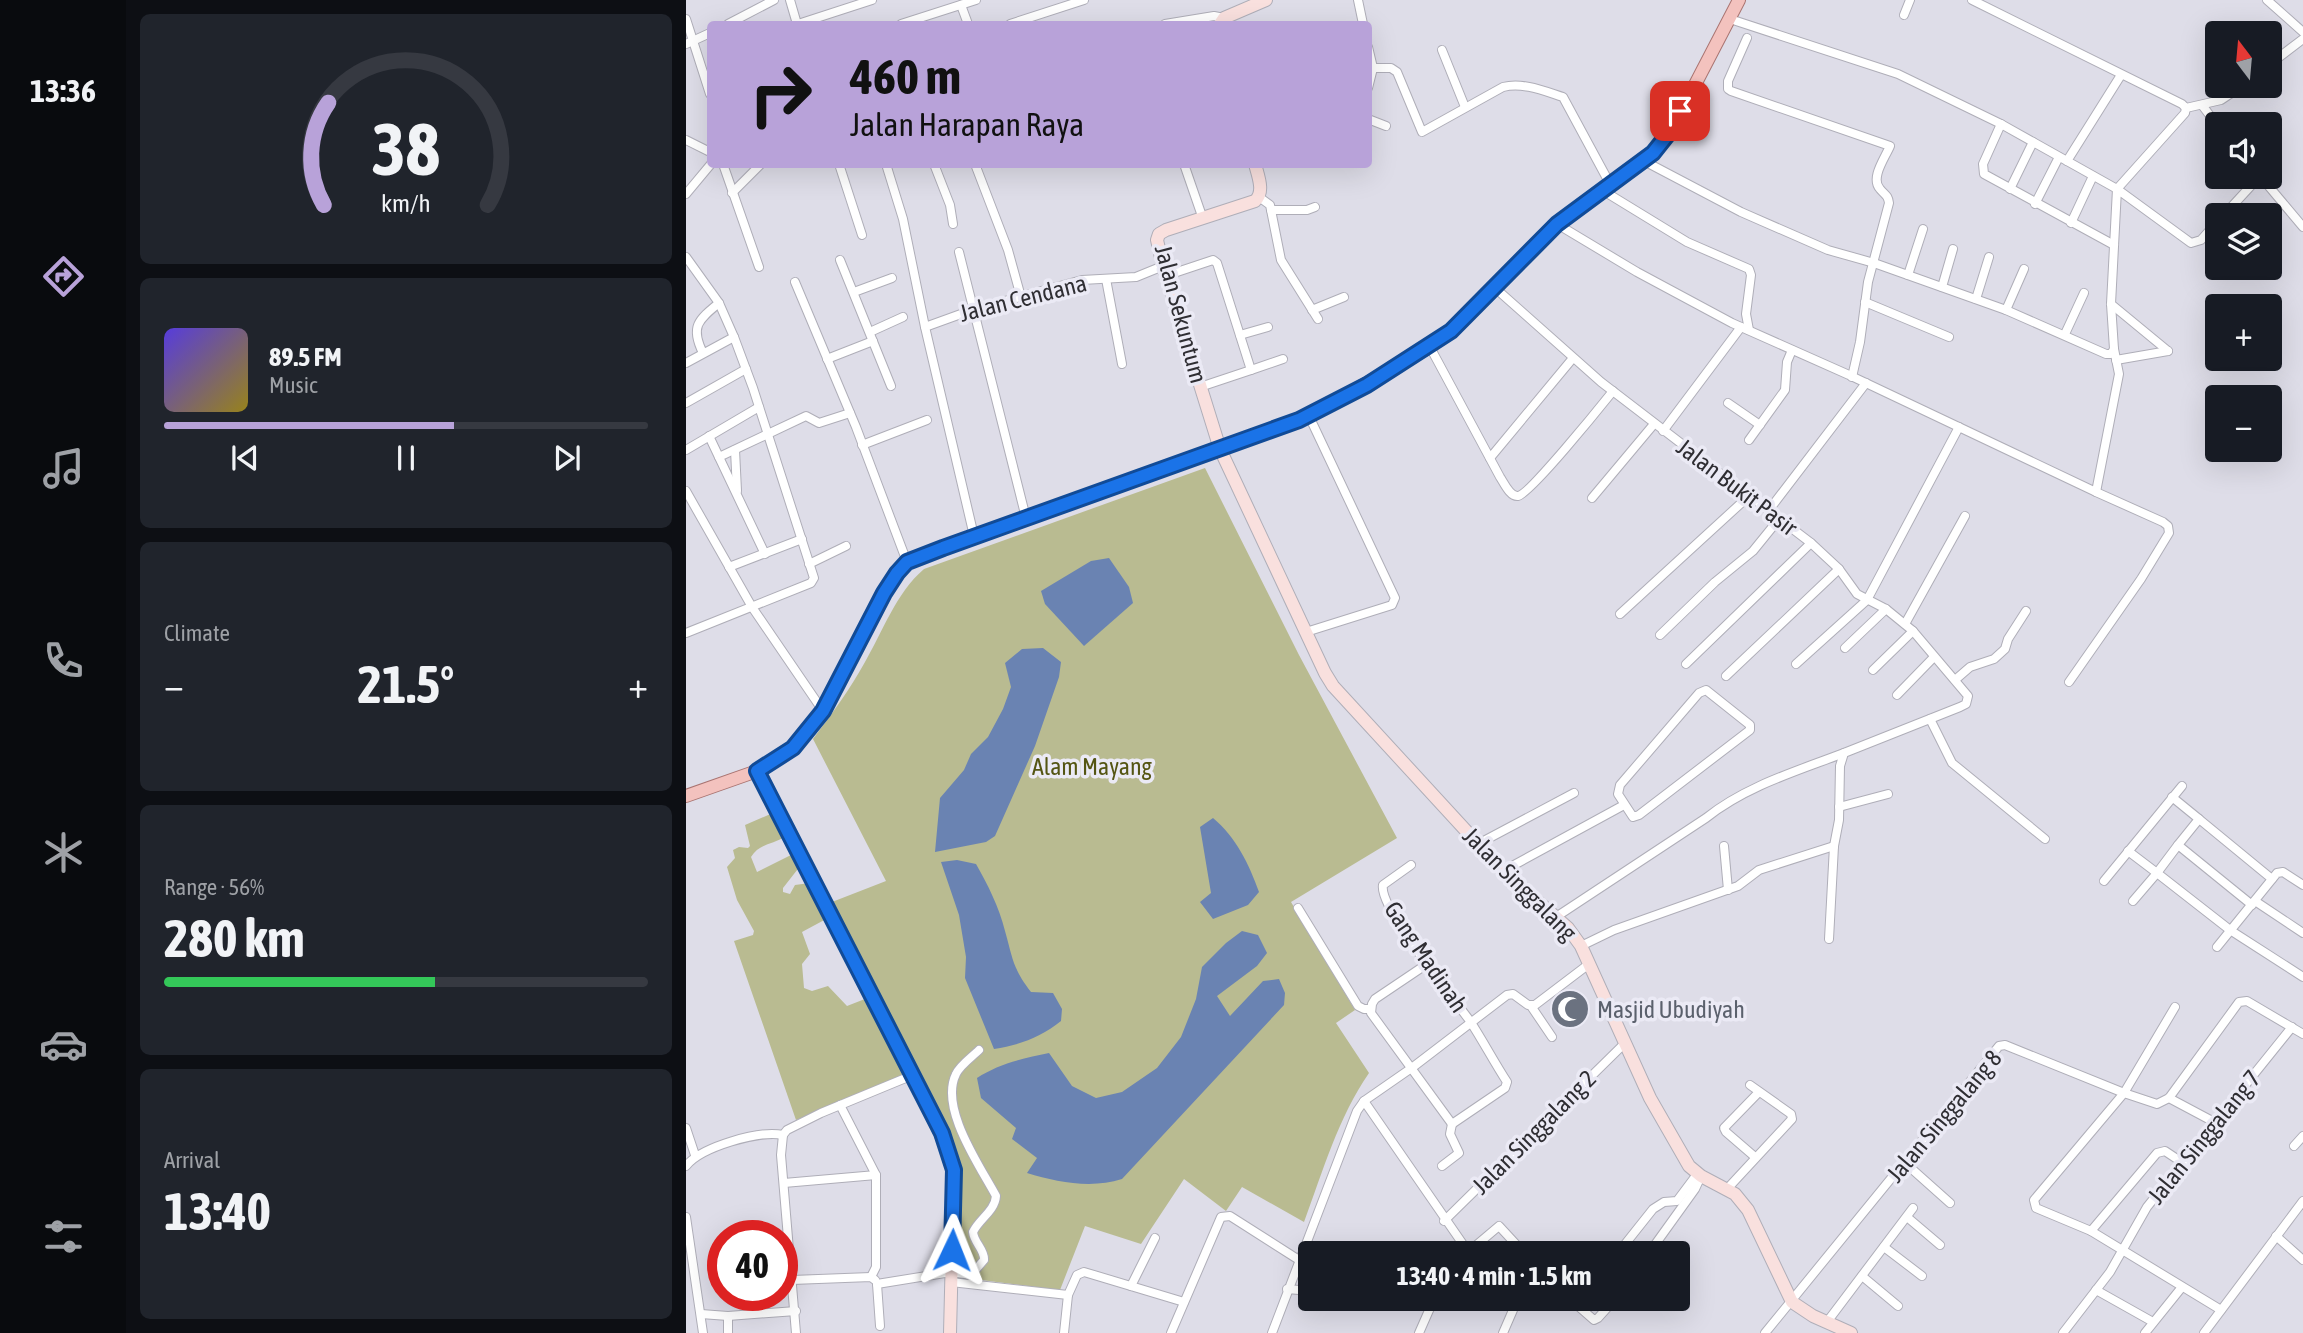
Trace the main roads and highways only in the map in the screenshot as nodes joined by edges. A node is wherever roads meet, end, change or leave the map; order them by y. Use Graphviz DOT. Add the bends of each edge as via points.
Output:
graph roads {
  1 [pos="1266,0"];
  2 [pos="1739,0"];
  3 [pos="1222,21"];
  4 [pos="1256,168"];
  5 [pos="1220,449"];
  6 [pos="757,771"];
  7 [pos="686,796"];
  8 [pos="950,1333"];
  9 [pos="1851,1333"];
  1 -- 3 [label="main road"];
  2 -- 5 [label="main road" via="1672,129 1657,148 1557,224 1451,331 1309,416"];
  4 -- 5 [label="main road, Jalan Sekuntum" via="1259,197 1251,204 1166,230 1157,240"];
  5 -- 6 [label="main road" via="907,562 884,593 823,711 793,748"];
  5 -- 9 [label="main road, Jalan Singgalang" via="1333,686 1503,871 1556,917 1581,946 1624,1044 1682,1157 1748,1210 1792,1301"];
  6 -- 7 [label="main road"];
  6 -- 8 [label="main road" via="954,1164"];
}
